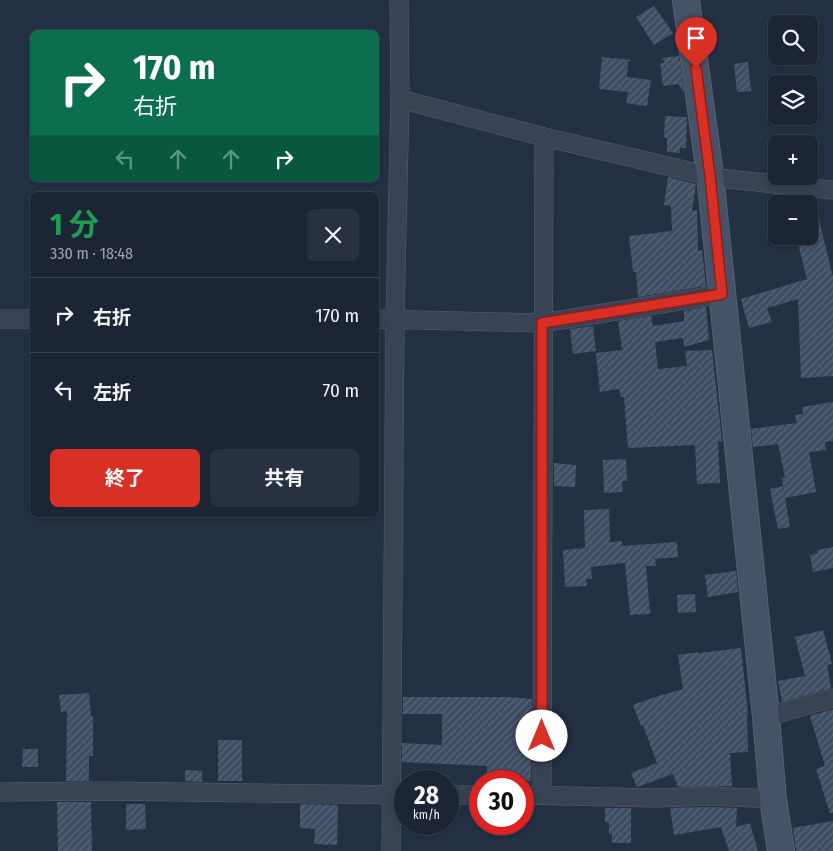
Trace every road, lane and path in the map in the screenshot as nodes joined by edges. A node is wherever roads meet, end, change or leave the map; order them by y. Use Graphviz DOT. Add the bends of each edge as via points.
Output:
graph roads {
  1 [pos="399,0"];
  2 [pos="686,0"];
  3 [pos="400,99"];
  4 [pos="544,137"];
  5 [pos="710,176"];
  6 [pos="833,190"];
  7 [pos="722,294"];
  8 [pos="0,319"];
  9 [pos="30,319"];
  10 [pos="379,319"];
  11 [pos="395,319"];
  12 [pos="542,323"];
  13 [pos="833,698"];
  14 [pos="766,717"];
  15 [pos="398,770"];
  16 [pos="0,792"];
  17 [pos="394,795"];
  18 [pos="534,795"];
  19 [pos="542,795"];
  20 [pos="773,799"];
  21 [pos="394,827"];
  22 [pos="391,851"];
  23 [pos="781,851"];
  1 -- 3 [label="street"];
  2 -- 5 [label="street"];
  3 -- 4 [label="street"];
  3 -- 11 [label="street"];
  4 -- 5 [label="street"];
  4 -- 12 [label="street"];
  5 -- 6 [label="street"];
  5 -- 7 [label="street"];
  7 -- 12 [label="street"];
  7 -- 14 [label="street"];
  8 -- 9 [label="street"];
  10 -- 11 [label="street"];
  11 -- 12 [label="street"];
  11 -- 15 [label="street"];
  12 -- 19 [label="street"];
  13 -- 14 [label="street"];
  14 -- 20 [label="street"];
  16 -- 17 [label="street"];
  18 -- 19 [label="street"];
  19 -- 20 [label="street"];
  20 -- 23 [label="street"];
  21 -- 22 [label="street"];
}
